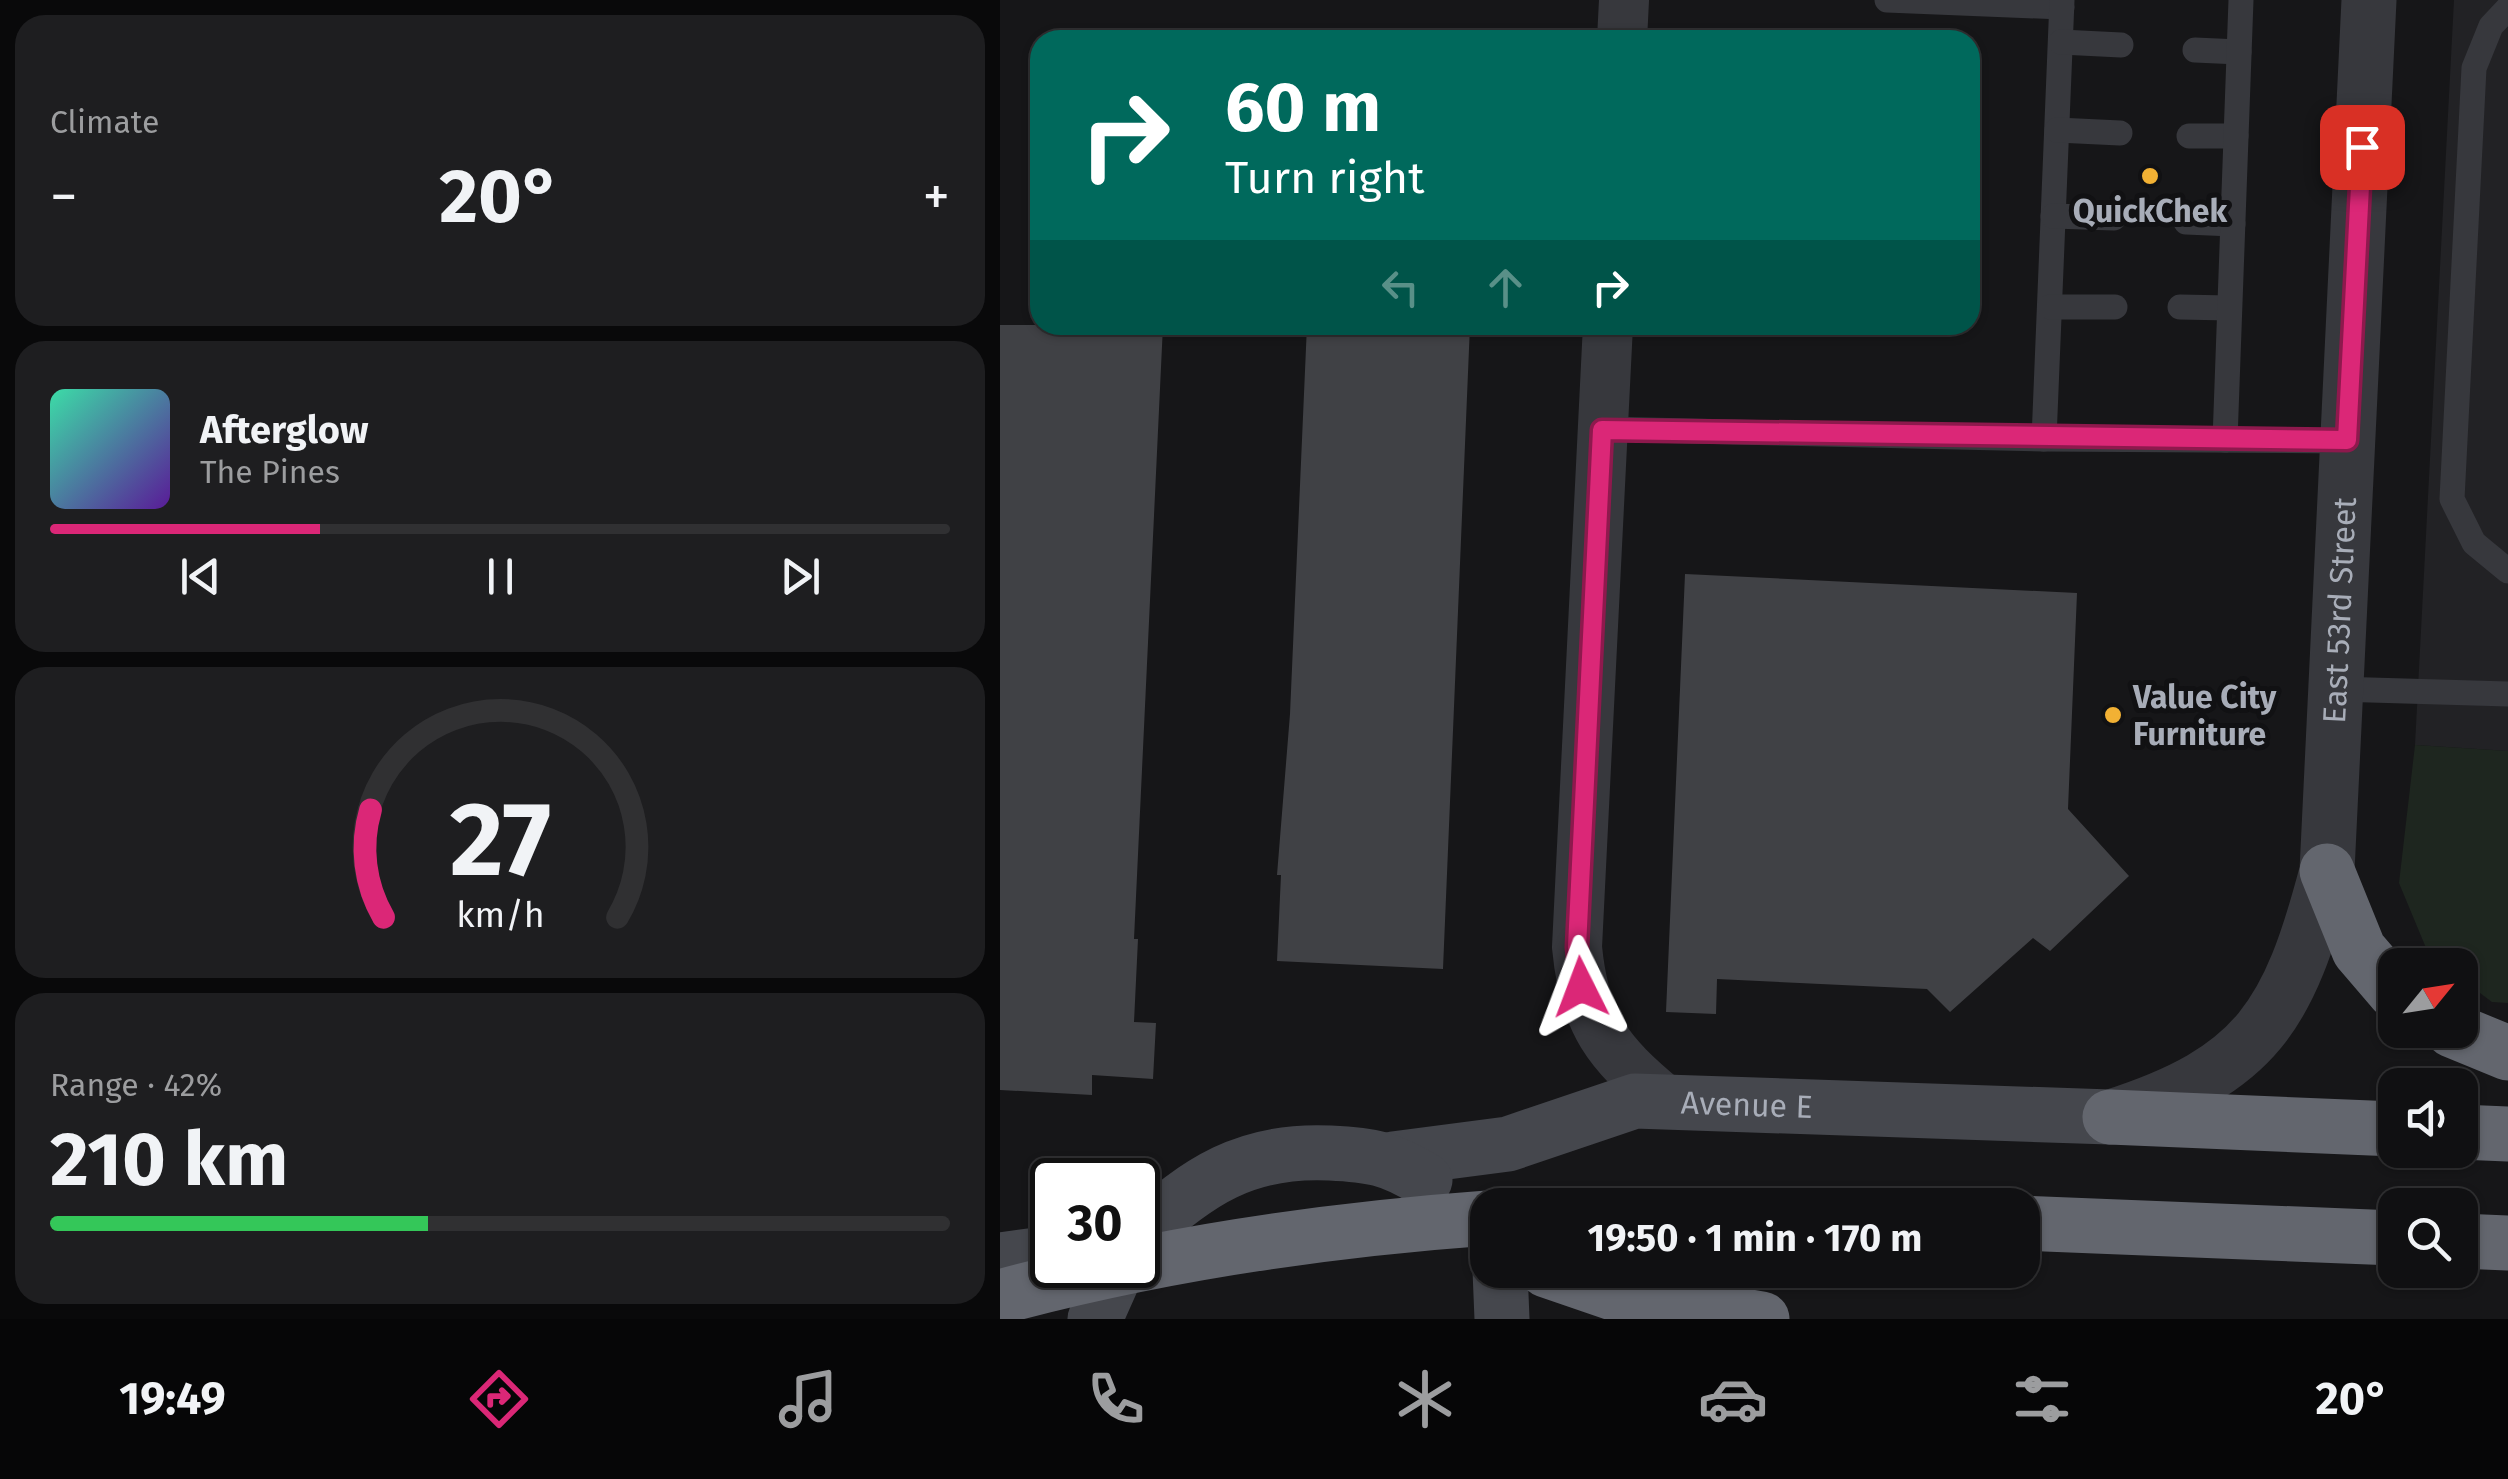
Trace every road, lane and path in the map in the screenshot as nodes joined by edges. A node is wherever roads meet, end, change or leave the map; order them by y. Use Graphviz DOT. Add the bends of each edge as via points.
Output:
graph roads {
  1 [pos="1624,0"];
  2 [pos="1888,0"];
  3 [pos="2241,0"];
  4 [pos="2369,0"];
  5 [pos="2062,3"];
  6 [pos="2508,8"];
  7 [pos="1622,30"];
  8 [pos="2060,42"];
  9 [pos="2121,45"];
  10 [pos="2195,50"];
  11 [pos="2240,52"];
  12 [pos="2057,130"];
  13 [pos="2120,133"];
  14 [pos="2189,136"];
  15 [pos="2236,136"];
  16 [pos="2053,216"];
  17 [pos="2114,218"];
  18 [pos="2186,222"];
  19 [pos="2233,224"];
  20 [pos="2050,307"];
  21 [pos="2115,307"];
  22 [pos="2180,307"];
  23 [pos="2230,308"];
  24 [pos="1607,335"];
  25 [pos="1602,430"];
  26 [pos="2044,439"];
  27 [pos="2220,440"];
  28 [pos="2347,440"];
  29 [pos="2508,571"];
  30 [pos="2336,689"];
  31 [pos="2508,694"];
  32 [pos="2327,871"];
  33 [pos="2378,972"];
  34 [pos="2478,1041"];
  35 [pos="2508,1053"];
  36 [pos="1666,1100"];
  37 [pos="2110,1117"];
  38 [pos="2378,1128"];
  39 [pos="2478,1133"];
  40 [pos="2508,1134"];
  41 [pos="1393,1160"];
  42 [pos="1470,1212"];
  43 [pos="1160,1213"];
  44 [pos="1470,1220"];
  45 [pos="2040,1224"];
  46 [pos="2378,1237"];
  47 [pos="2478,1242"];
  48 [pos="2508,1243"];
  49 [pos="1030,1256"];
  50 [pos="1000,1260"];
  51 [pos="1108,1288"];
  52 [pos="1501,1288"];
  53 [pos="1598,1288"];
  54 [pos="1000,1297"];
  55 [pos="1095,1319"];
  56 [pos="1502,1319"];
  57 [pos="1762,1319"];
  1 -- 7 [label="street"];
  2 -- 5 [label="lane"];
  3 -- 11 [label="lane"];
  4 -- 28 [label="street, East 53rd Street"];
  5 -- 8 [label="lane"];
  6 -- 29 [label="lane" via="2491,26 2474,68 2452,499 2474,544"];
  8 -- 9 [label="lane"];
  8 -- 12 [label="lane"];
  10 -- 11 [label="lane"];
  11 -- 15 [label="lane"];
  12 -- 13 [label="lane"];
  12 -- 16 [label="lane"];
  14 -- 15 [label="lane"];
  15 -- 19 [label="lane"];
  16 -- 17 [label="lane"];
  16 -- 20 [label="lane"];
  18 -- 19 [label="lane"];
  19 -- 23 [label="lane"];
  20 -- 21 [label="lane"];
  20 -- 26 [label="lane"];
  22 -- 23 [label="lane"];
  23 -- 27 [label="lane"];
  24 -- 25 [label="street"];
  25 -- 26 [label="lane"];
  25 -- 36 [label="street" via="1577,947 1590,1020"];
  26 -- 27 [label="lane"];
  27 -- 28 [label="lane"];
  28 -- 30 [label="street, East 53rd Street"];
  30 -- 31 [label="lane"];
  30 -- 32 [label="street, East 53rd Street"];
  32 -- 33 [label="highway" via="2359,950"];
  32 -- 37 [label="street, East 53rd Street" via="2305,956 2262,1029 2198,1083"];
  34 -- 35 [label="highway"];
  36 -- 37 [label="main road, Avenue E"];
  36 -- 41 [label="main road, Avenue E" via="1635,1101 1508,1144"];
  37 -- 38 [label="highway"];
  39 -- 40 [label="highway"];
  41 -- 42 [label="main road"];
  41 -- 43 [label="main road" via="1309,1152 1260,1156 1208,1179"];
  44 -- 54 [label="highway, bridge" via="1179,1256"];
  45 -- 46 [label="highway"];
  47 -- 48 [label="highway"];
  49 -- 50 [label="main road"];
  51 -- 55 [label="main road"];
  52 -- 56 [label="main road"];
  53 -- 57 [label="highway"];
}
